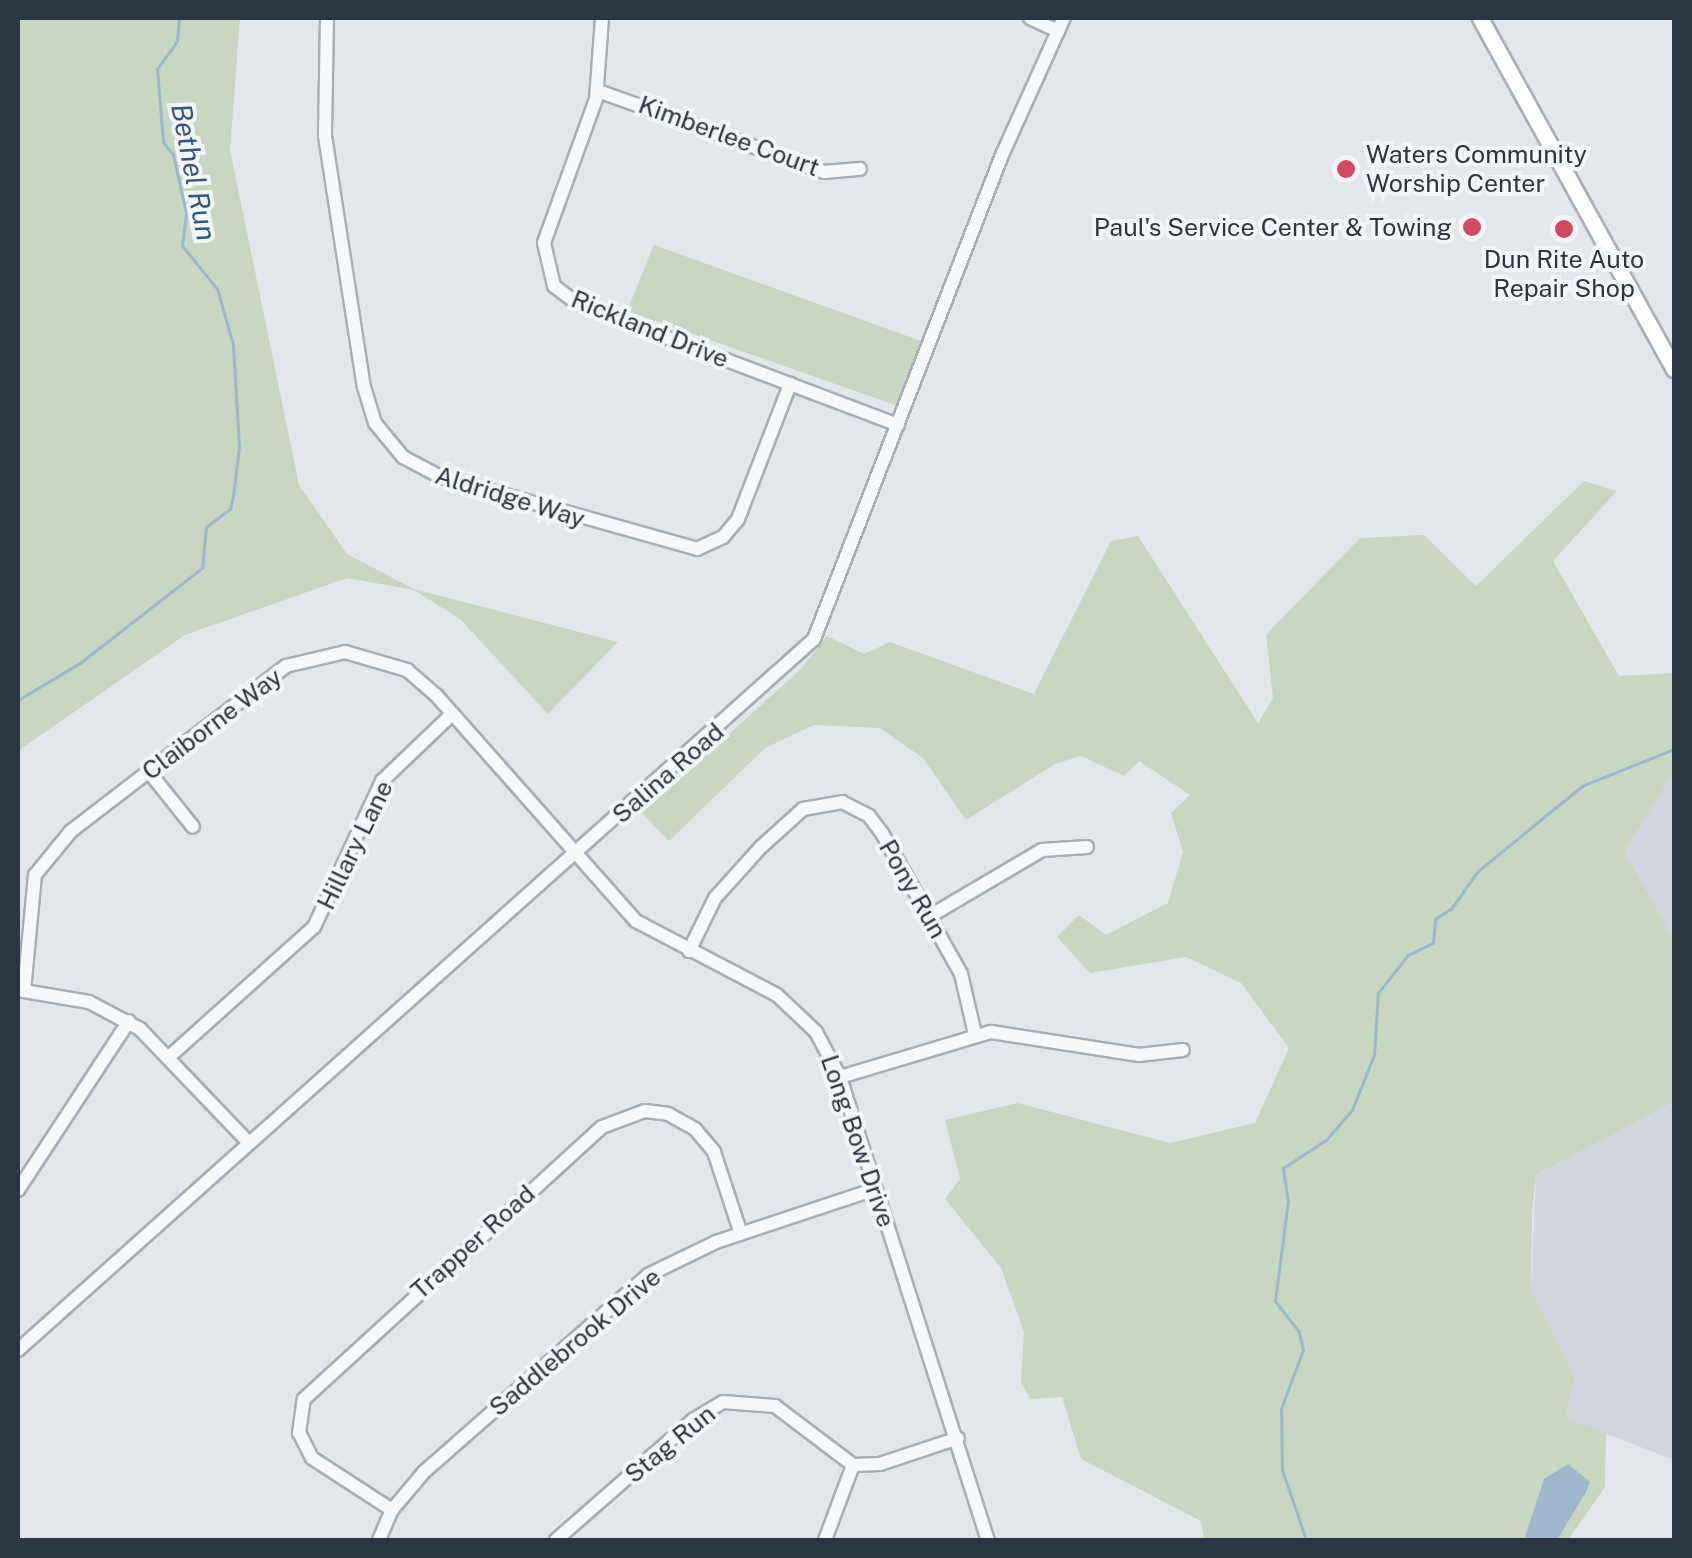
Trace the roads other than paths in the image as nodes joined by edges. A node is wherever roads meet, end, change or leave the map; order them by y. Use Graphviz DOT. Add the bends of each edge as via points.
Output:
graph roads {
  1 [pos="328,18"];
  2 [pos="602,18"];
  3 [pos="1030,18"];
  4 [pos="1480,18"];
  5 [pos="1061,24"];
  6 [pos="598,91"];
  7 [pos="860,169"];
  8 [pos="1674,369"];
  9 [pos="790,384"];
  10 [pos="898,425"];
  11 [pos="452,714"];
  12 [pos="149,772"];
  13 [pos="193,827"];
  14 [pos="1086,847"];
  15 [pos="576,854"];
  16 [pos="930,916"];
  17 [pos="690,951"];
  18 [pos="20,990"];
  19 [pos="129,1021"];
  20 [pos="975,1034"];
  21 [pos="1183,1050"];
  22 [pos="170,1056"];
  23 [pos="840,1077"];
  24 [pos="249,1143"];
  25 [pos="876,1189"];
  26 [pos="18,1190"];
  27 [pos="741,1234"];
  28 [pos="18,1350"];
  29 [pos="958,1438"];
  30 [pos="852,1465"];
  31 [pos="392,1510"];
  32 [pos="378,1540"];
  33 [pos="556,1540"];
  34 [pos="824,1540"];
  35 [pos="988,1540"];
  1 -- 9 [label="street, Aldridge Way" via="324,136 365,395 378,429 403,457 438,476 697,549 723,537 738,519"];
  2 -- 6 [label="street, Rickland Drive"];
  3 -- 5 [label="street"];
  4 -- 8 [label="main road"];
  5 -- 10 [label="street, Salina Road"];
  6 -- 7 [label="street, Kimberlee Court" via="824,172"];
  6 -- 9 [label="street, Rickland Drive" via="544,243 554,286 572,302"];
  9 -- 10 [label="street, Rickland Drive"];
  10 -- 15 [label="street, Salina Road" via="814,639"];
  11 -- 12 [label="street, Claiborne Way" via="428,685 397,665 330,653 273,674"];
  11 -- 15 [label="street, Claiborne Way"];
  11 -- 22 [label="street, Hillary Lane" via="382,781 314,927"];
  12 -- 13 [label="street"];
  12 -- 18 [label="street, Claiborne Way" via="59,841 41,864"];
  14 -- 16 [label="street" via="1042,850"];
  15 -- 17 [label="street, Long Bow Drive" via="636,921"];
  15 -- 24 [label="street, Salina Road"];
  16 -- 17 [label="street, Pony Run" via="869,816 842,802 821,803 793,817 729,879"];
  16 -- 20 [label="street, Pony Run" via="961,974"];
  17 -- 23 [label="street, Long Bow Drive" via="788,1002 816,1032"];
  18 -- 19 [label="street" via="89,1002"];
  19 -- 22 [label="street"];
  19 -- 26 [label="street"];
  20 -- 21 [label="street" via="1028,1033 1139,1055"];
  20 -- 23 [label="street"];
  22 -- 24 [label="street"];
  23 -- 25 [label="street, Long Bow Drive"];
  24 -- 28 [label="street, Salina Road"];
  25 -- 27 [label="street, Saddlebrook Drive"];
  25 -- 29 [label="street, Long Bow Drive"];
  27 -- 31 [label="street, Saddlebrook Drive" via="691,1252 630,1288 424,1472"];
  27 -- 31 [label="street, Trapper Road" via="714,1152 690,1124 645,1112 602,1127 304,1399 298,1426 312,1458"];
  29 -- 30 [label="street" via="880,1464"];
  29 -- 35 [label="street, Long Bow Drive"];
  30 -- 33 [label="street, Stag Run" via="775,1406 723,1402 692,1420"];
  30 -- 34 [label="street"];
  31 -- 32 [label="street, Saddlebrook Drive"];
}
